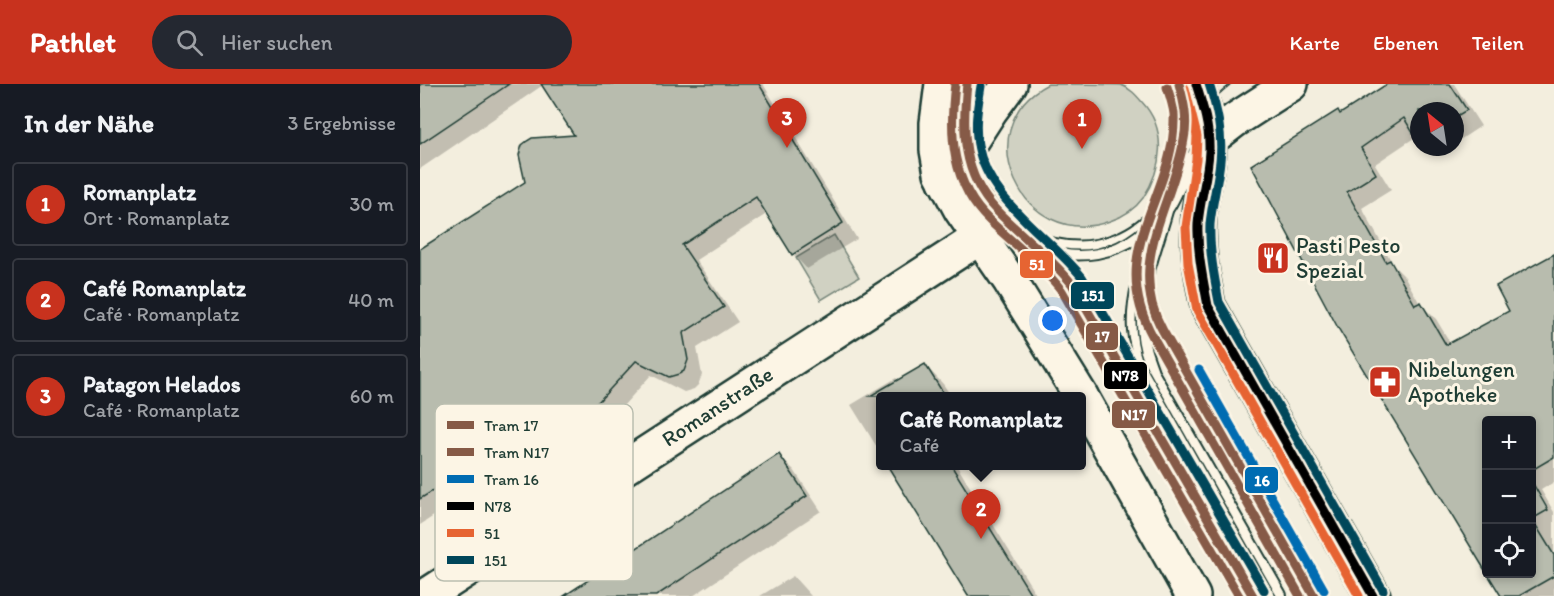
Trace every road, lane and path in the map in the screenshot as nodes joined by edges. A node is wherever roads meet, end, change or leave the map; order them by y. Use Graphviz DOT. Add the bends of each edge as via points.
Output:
graph roads {
  1 [pos="942,84"];
  2 [pos="969,84"];
  3 [pos="1010,84"];
  4 [pos="1196,84"];
  5 [pos="1291,84"];
  6 [pos="1209,140"];
  7 [pos="966,148"];
  8 [pos="945,181"];
  9 [pos="1164,207"];
  10 [pos="979,238"];
  11 [pos="1030,239"];
  12 [pos="1078,392"];
  13 [pos="1086,406"];
  14 [pos="633,461"];
  15 [pos="449,581"];
  16 [pos="426,596"];
  17 [pos="1193,596"];
  18 [pos="1254,596"];
  19 [pos="1277,596"];
  20 [pos="1373,596"];
  1 -- 8 [label="main road" via="938,162"];
  2 -- 7 [label="lane"];
  3 -- 7 [label="main road"];
  4 -- 6 [label="main road"];
  5 -- 6 [label="main road"];
  6 -- 9 [label="lane"];
  6 -- 20 [label="main road" via="1199,216 1202,281 1208,306"];
  7 -- 8 [label="main road"];
  7 -- 11 [label="lane" via="972,170 986,195"];
  8 -- 10 [label="main road"];
  9 -- 11 [label="lane" via="1136,233 1100,249 1074,251"];
  9 -- 19 [label="lane" via="1138,304 1139,343 1150,375"];
  10 -- 11 [label="lane" via="1000,232"];
  10 -- 12 [label="main road"];
  10 -- 14 [label="main road, Romanstraße"];
  11 -- 18 [label="lane" via="1063,273 1085,304"];
  13 -- 17 [label="main road"];
  15 -- 16 [label="main road, Romanstraße"];
}
